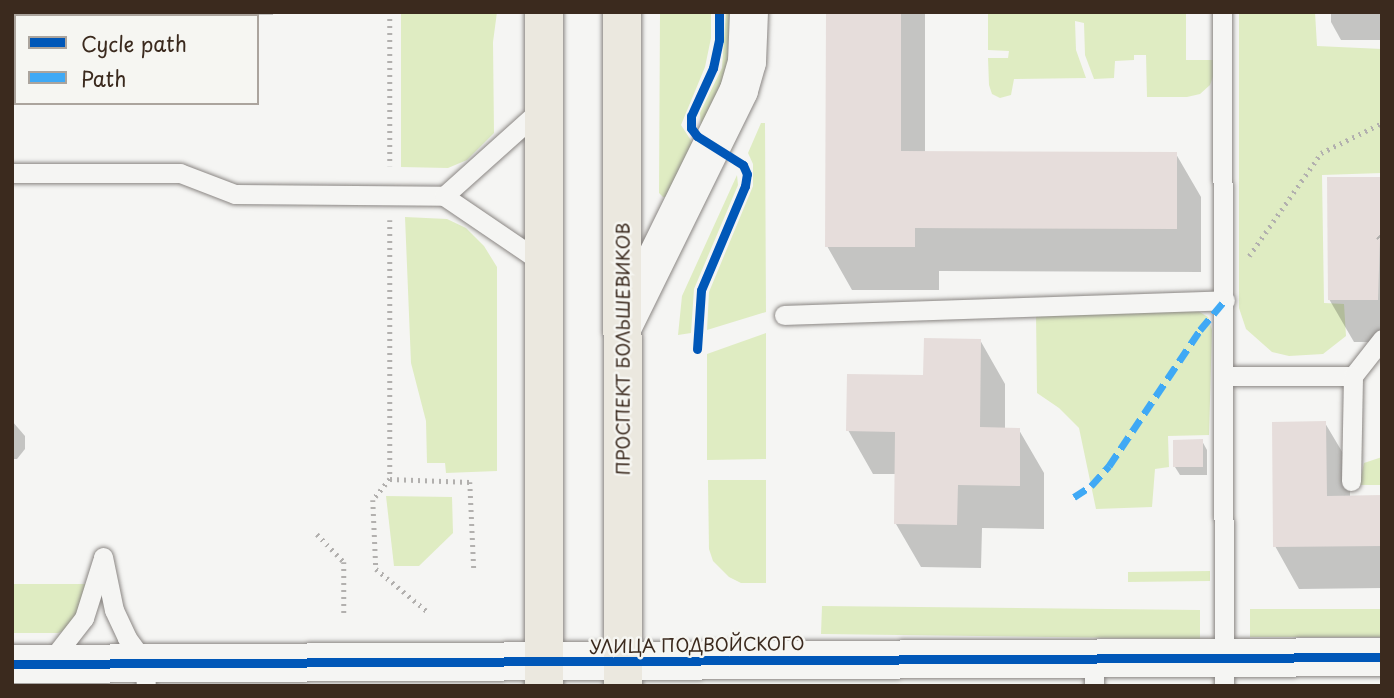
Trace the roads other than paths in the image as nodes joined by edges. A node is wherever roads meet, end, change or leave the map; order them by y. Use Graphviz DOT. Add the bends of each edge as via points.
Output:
graph roads {
  1 [pos="544,12"];
  2 [pos="622,12"];
  3 [pos="748,12"];
  4 [pos="1222,12"];
  5 [pos="544,107"];
  6 [pos="12,173"];
  7 [pos="444,195"];
  8 [pos="544,264"];
  9 [pos="1225,300"];
  10 [pos="784,315"];
  11 [pos="623,326"];
  12 [pos="1382,339"];
  13 [pos="1226,376"];
  14 [pos="1353,376"];
  15 [pos="1351,481"];
  16 [pos="1382,657"];
  17 [pos="31,664"];
  18 [pos="1094,672"];
  19 [pos="1225,672"];
  20 [pos="623,673"];
  21 [pos="246,674"];
  22 [pos="544,674"];
  23 [pos="145,675"];
  1 -- 5 [label="main road"];
  2 -- 11 [label="main road, ПРОСПЕКТ БОЛЬШЕВИКОВ"];
  3 -- 11 [label="street" via="747,62 739,90"];
  4 -- 9 [label="lane"];
  5 -- 7 [label="lane"];
  5 -- 8 [label="main road"];
  6 -- 7 [label="lane" via="180,173 235,194"];
  7 -- 8 [label="lane"];
  8 -- 22 [label="main road"];
  9 -- 10 [label="lane"];
  9 -- 13 [label="lane"];
  11 -- 20 [label="main road, ПРОСПЕКТ БОЛЬШЕВИКОВ"];
  12 -- 14 [label="lane"];
  13 -- 14 [label="lane"];
  13 -- 19 [label="lane"];
  14 -- 15 [label="lane"];
  16 -- 19 [label="street, УЛИЦА ПОДВОЙСКОГО"];
  17 -- 23 [label="street, УЛИЦА ПОДВОЙСКОГО"];
  17 -- 23 [label="lane" via="84,618 103,557 114,610"];
  18 -- 19 [label="street, УЛИЦА ПОДВОЙСКОГО"];
  18 -- 20 [label="street, УЛИЦА ПОДВОЙСКОГО"];
  20 -- 22 [label="street, УЛИЦА ПОДВОЙСКОГО"];
  21 -- 22 [label="street, УЛИЦА ПОДВОЙСКОГО"];
  21 -- 23 [label="street, УЛИЦА ПОДВОЙСКОГО"];
}
